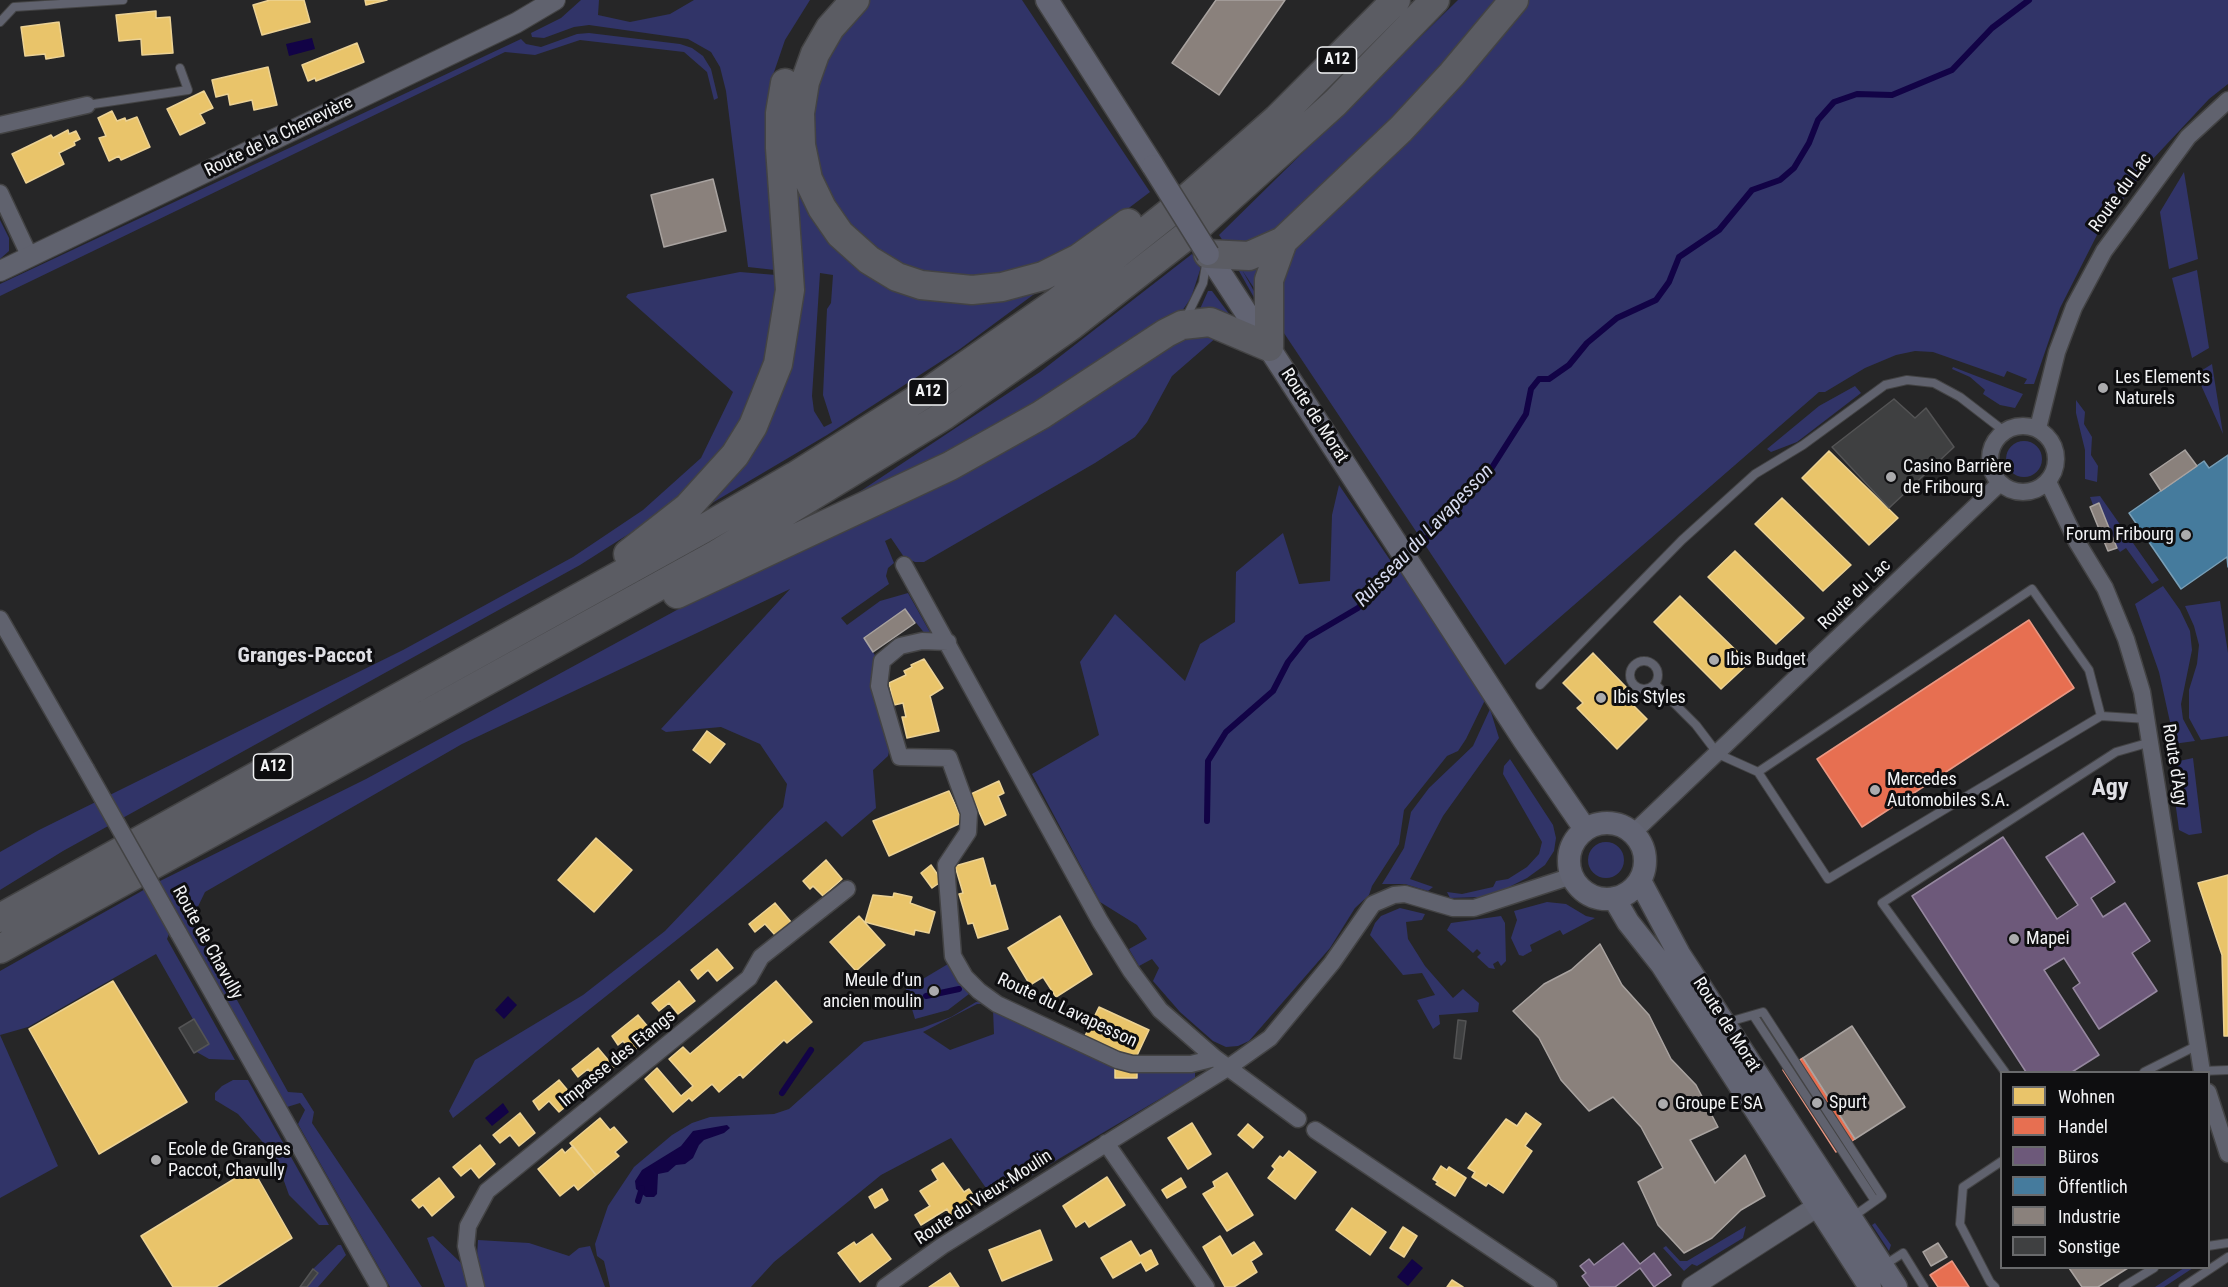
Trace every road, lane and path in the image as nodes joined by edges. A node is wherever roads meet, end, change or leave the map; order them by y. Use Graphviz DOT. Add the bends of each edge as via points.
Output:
graph roads {
  1 [pos="123,0"];
  2 [pos="555,0"];
  3 [pos="829,0"];
  4 [pos="855,0"];
  5 [pos="1047,0"];
  6 [pos="1396,0"];
  7 [pos="1435,0"];
  8 [pos="1514,0"];
  9 [pos="0,22"];
  10 [pos="180,68"];
  11 [pos="2228,100"];
  12 [pos="87,105"];
  13 [pos="1277,118"];
  14 [pos="0,125"];
  15 [pos="0,193"];
  16 [pos="1283,241"];
  17 [pos="1208,254"];
  18 [pos="30,257"];
  19 [pos="0,271"];
  20 [pos="1182,325"];
  21 [pos="1269,347"];
  22 [pos="2038,428"];
  23 [pos="2004,431"];
  24 [pos="2048,482"];
  25 [pos="2000,483"];
  26 [pos="904,565"];
  27 [pos="546,616"];
  28 [pos="2,626"];
  29 [pos="948,642"];
  30 [pos="542,651"];
  31 [pos="1655,684"];
  32 [pos="1540,685"];
  33 [pos="2101,716"];
  34 [pos="2148,719"];
  35 [pos="2152,742"];
  36 [pos="1718,754"];
  37 [pos="1758,772"];
  38 [pos="1585,829"];
  39 [pos="1633,833"];
  40 [pos="1572,876"];
  41 [pos="1640,881"];
  42 [pos="847,889"];
  43 [pos="1614,898"];
  44 [pos="0,918"];
  45 [pos="0,949"];
  46 [pos="1725,1023"];
  47 [pos="2196,1047"];
  48 [pos="1222,1063"];
  49 [pos="2228,1070"];
  50 [pos="2004,1071"];
  51 [pos="2146,1071"];
  52 [pos="2202,1071"];
  53 [pos="2210,1071"];
  54 [pos="2210,1098"];
  55 [pos="1298,1119"];
  56 [pos="1315,1130"];
  57 [pos="1106,1143"];
  58 [pos="2228,1153"];
  59 [pos="2000,1162"];
  60 [pos="1818,1206"];
  61 [pos="1851,1218"];
  62 [pos="2228,1243"];
  63 [pos="2210,1246"];
  64 [pos="2228,1257"];
  65 [pos="1883,1266"];
  66 [pos="2152,1269"];
  67 [pos="379,1287"];
  68 [pos="476,1287"];
  69 [pos="885,1287"];
  70 [pos="1206,1287"];
  71 [pos="1549,1287"];
  72 [pos="1692,1287"];
  73 [pos="1870,1287"];
  74 [pos="1896,1287"];
  75 [pos="1924,1287"];
  76 [pos="1995,1287"];
  77 [pos="2123,1287"];
  78 [pos="2183,1287"];
  1 -- 9 [label="lane" via="14,8"];
  2 -- 18 [label="street, Route de la Chenevière" via="516,23"];
  3 -- 27 [label="highway" via="798,45 782,101 780,148 790,290 784,337 767,396 747,435 712,483 658,531"];
  4 -- 13 [label="highway" via="830,28 805,82 800,113 808,179 840,234 869,260 897,277 921,285 972,290 1044,276 1079,258 1217,152"];
  5 -- 17 [label="main road, Route de Morat, bridge"];
  6 -- 13 [label="highway, A12"];
  7 -- 30 [label="highway, A12" via="1335,103 1256,176 1156,260 1038,350 854,473"];
  8 -- 16 [label="highway" via="1401,129"];
  10 -- 12 [label="lane" via="188,90"];
  11 -- 22 [label="street, Route du Lac" via="2188,136 2104,250 2056,352"];
  12 -- 14 [label="street"];
  13 -- 27 [label="highway, A12" via="1167,215 971,363 795,476"];
  15 -- 18 [label="street"];
  16 -- 17 [label="highway" via="1249,256"];
  16 -- 21 [label="highway" via="1269,280"];
  17 -- 20 [label="lane" via="1203,283"];
  17 -- 21 [label="main road, Route de Morat"];
  18 -- 19 [label="street, Route de la Chenevière"];
  20 -- 21 [label="highway" via="1210,322"];
  20 -- 30 [label="highway" via="1041,415 923,480 725,574"];
  21 -- 38 [label="main road, Route de Morat"];
  22 -- 23 [label="street" via="2014,426"];
  22 -- 24 [label="street" via="2055,448 2055,472"];
  23 -- 25 [label="street" via="1991,450 1990,466"];
  23 -- 32 [label="lane" via="1934,382 1907,380 1884,386 1803,445 1755,474 1682,540"];
  24 -- 25 [label="street" via="2023,493"];
  24 -- 34 [label="street, Route d'Agy" via="2115,612"];
  25 -- 36 [label="street, Route du Lac"];
  26 -- 29 [label="street"];
  27 -- 44 [label="highway, A12"];
  28 -- 67 [label="street, Route de Chavully, bridge"];
  29 -- 48 [label="street" via="1131,971 1160,1010"];
  29 -- 48 [label="street, Route du Lavapesson" via="922,641 900,646 882,661 879,686 900,757 949,758 969,813 968,832 946,865 953,956 964,976 997,1004 1117,1060 1132,1064"];
  30 -- 45 [label="highway, A12"];
  31 -- 36 [label="lane" via="1696,725"];
  33 -- 34 [label="lane"];
  33 -- 37 [label="lane" via="1828,879"];
  33 -- 37 [label="lane" via="2089,670 2032,589"];
  34 -- 35 [label="street, Route d'Agy"];
  35 -- 47 [label="street, Route d'Agy"];
  35 -- 50 [label="lane" via="2116,752 1882,903"];
  36 -- 37 [label="lane"];
  36 -- 39 [label="street, Route du Lac"];
  38 -- 39 [label="main road" via="1610,822"];
  38 -- 40 [label="main road" via="1570,850 1568,864"];
  39 -- 41 [label="main road" via="1645,860"];
  40 -- 43 [label="main road" via="1586,893"];
  40 -- 48 [label="street, Route du Vieux-Moulin" via="1474,908 1453,908 1405,894 1382,899 1364,914 1332,963 1270,1038"];
  41 -- 43 [label="main road" via="1634,889"];
  41 -- 46 [label="main road, Route de Morat" via="1679,954"];
  42 -- 68 [label="street, Impasse des Etangs" via="761,957 750,978 487,1191 468,1226 466,1246"];
  43 -- 60 [label="main road, Route de Morat" via="1662,965"];
  46 -- 61 [label="main road, Route de Morat"];
  46 -- 61 [label="lane" via="1753,1016 1875,1201"];
  47 -- 51 [label="lane"];
  47 -- 52 [label="street, Route d'Agy"];
  48 -- 55 [label="street"];
  48 -- 57 [label="street, Route du Vieux-Moulin"];
  49 -- 53 [label="lane"];
  54 -- 58 [label="street"];
  56 -- 71 [label="street"];
  57 -- 69 [label="street, Route du Vieux-Moulin" via="942,1246"];
  57 -- 70 [label="street"];
  59 -- 76 [label="lane" via="1963,1187 1960,1224"];
  60 -- 72 [label="street"];
  60 -- 73 [label="main road, Route de Morat"];
  61 -- 65 [label="main road, Route de Morat"];
  62 -- 63 [label="lane"];
  64 -- 78 [label="lane"];
  65 -- 74 [label="main road, Route de Morat"];
  65 -- 75 [label="lane" via="1903,1253"];
  66 -- 77 [label="lane"];
}
